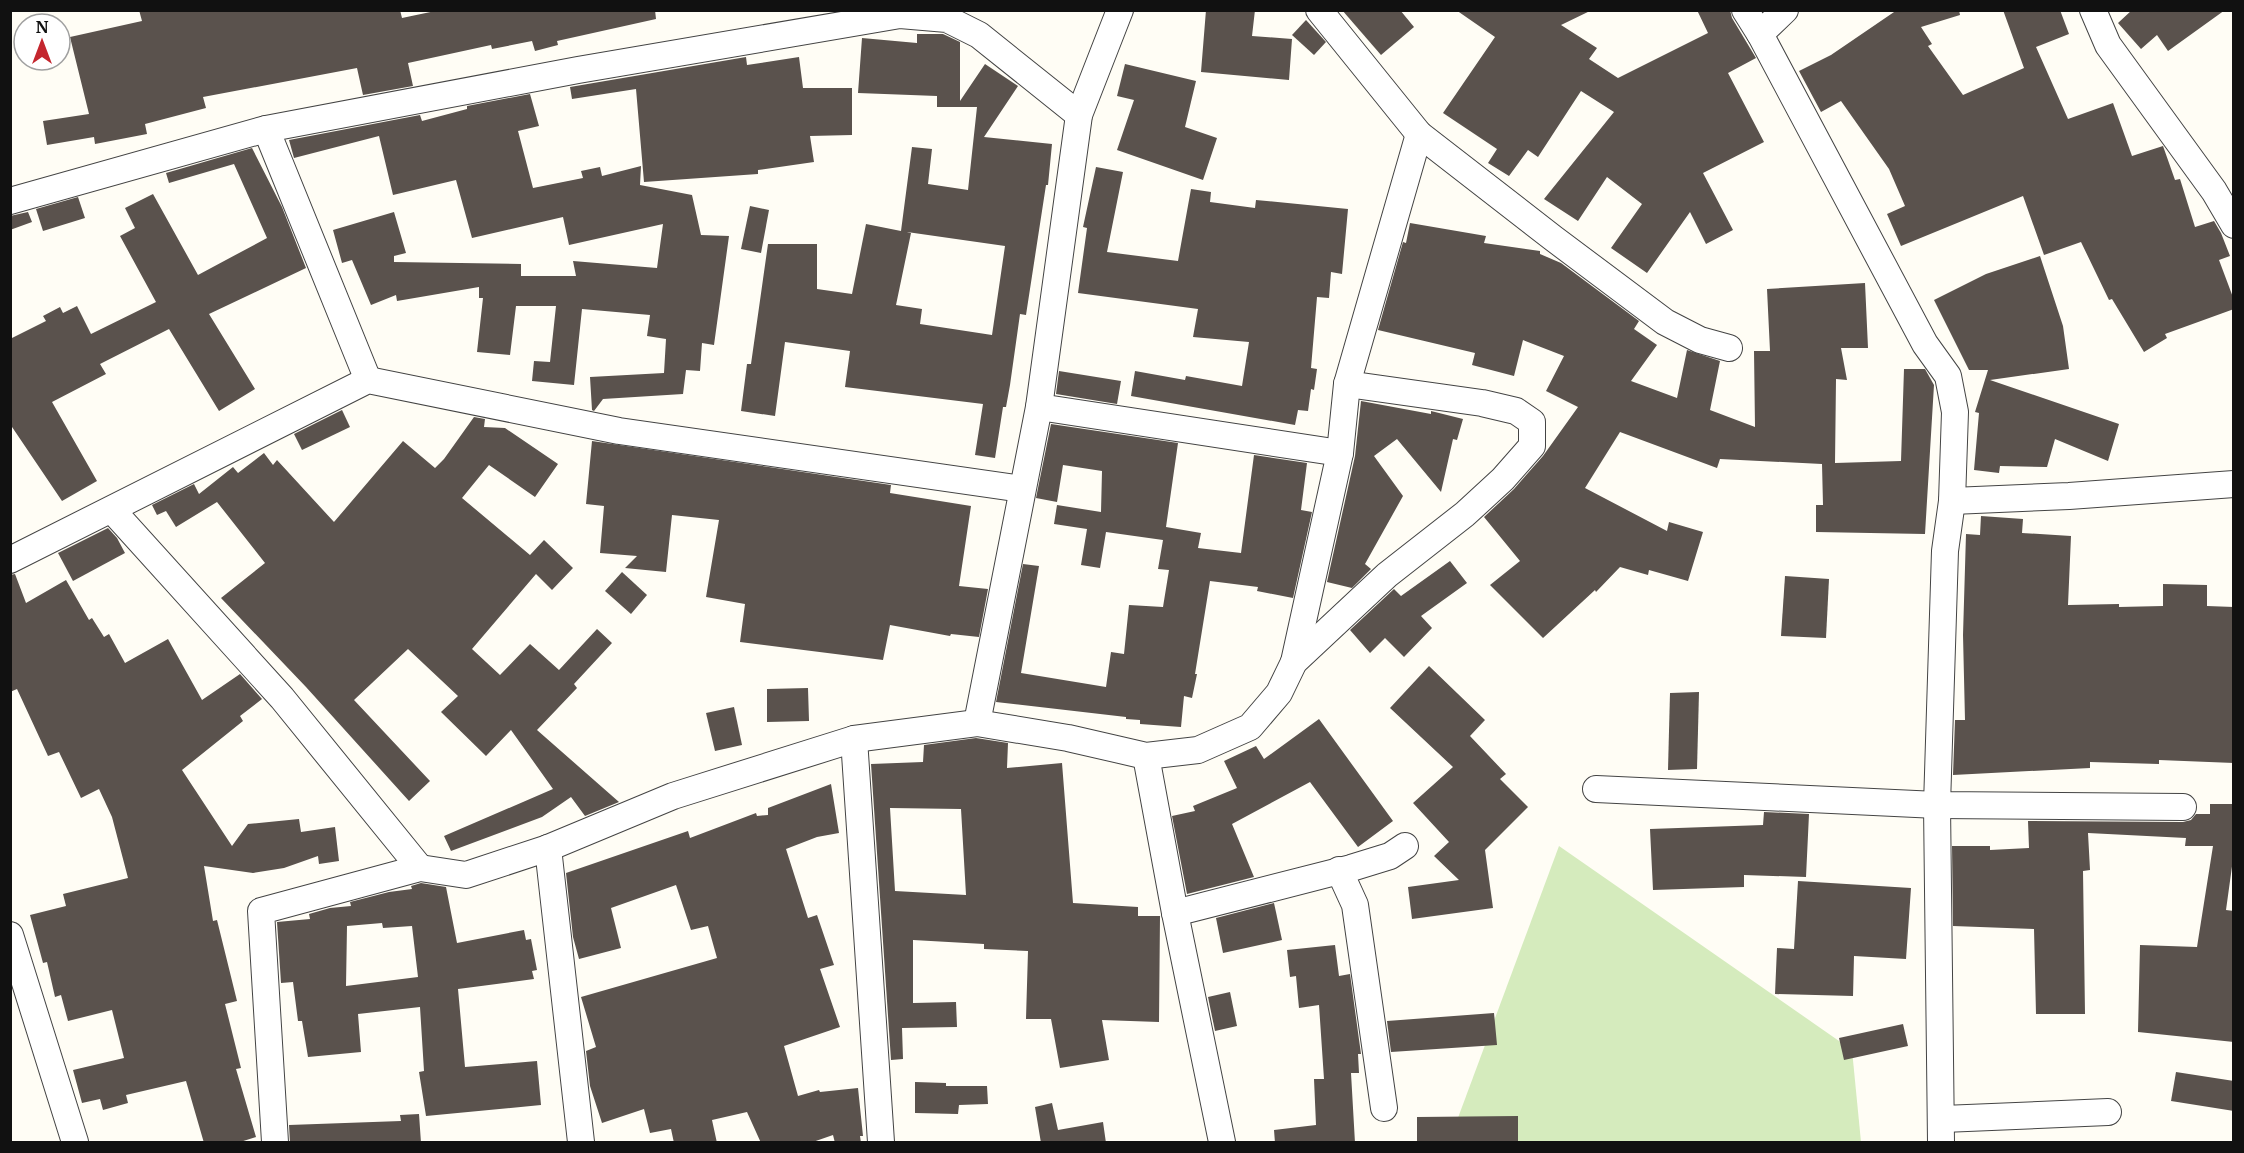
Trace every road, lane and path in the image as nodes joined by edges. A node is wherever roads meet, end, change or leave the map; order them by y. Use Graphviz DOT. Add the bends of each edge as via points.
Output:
graph roads {
  1 [pos="1120,10"];
  2 [pos="1319,10"];
  3 [pos="1745,10"];
  4 [pos="1785,10"];
  5 [pos="2093,10"];
  6 [pos="1760,34"];
  7 [pos="1079,115"];
  8 [pos="266,129"];
  9 [pos="1419,134"];
  10 [pos="10,201"];
  11 [pos="2234,225"];
  12 [pos="1729,348"];
  13 [pos="368,380"];
  14 [pos="1347,384"];
  15 [pos="1039,406"];
  16 [pos="1340,453"];
  17 [pos="2234,484"];
  18 [pos="1022,489"];
  19 [pos="1952,501"];
  20 [pos="112,510"];
  21 [pos="10,560"];
  22 [pos="1294,662"];
  23 [pos="976,723"];
  24 [pos="854,739"];
  25 [pos="1146,756"];
  26 [pos="1596,789"];
  27 [pos="1937,805"];
  28 [pos="2183,807"];
  29 [pos="1405,846"];
  30 [pos="548,848"];
  31 [pos="420,868"];
  32 [pos="1339,870"];
  33 [pos="1175,913"];
  34 [pos="10,934"];
  35 [pos="1384,1108"];
  36 [pos="2108,1112"];
  37 [pos="1942,1131"];
  38 [pos="75,1143"];
  39 [pos="275,1143"];
  40 [pos="581,1143"];
  41 [pos="882,1143"];
  42 [pos="1222,1143"];
  1 -- 7 [label="street"];
  2 -- 9 [label="street"];
  3 -- 6 [label="street"];
  4 -- 6 [label="street"];
  5 -- 11 [label="street" via="2108,45 2214,191"];
  6 -- 19 [label="street" via="1925,344 1948,376 1955,412"];
  7 -- 8 [label="street" via="979,35 947,19 900,15"];
  7 -- 15 [label="street"];
  8 -- 10 [label="street"];
  8 -- 13 [label="street"];
  9 -- 12 [label="street" via="1665,322 1700,340"];
  9 -- 14 [label="street"];
  13 -- 18 [label="street" via="619,431"];
  13 -- 20 [label="street"];
  14 -- 16 [label="street"];
  14 -- 22 [label="street" via="1516,411 1532,422 1532,446 1465,514 1387,575"];
  15 -- 16 [label="street"];
  15 -- 18 [label="street"];
  16 -- 22 [label="street"];
  17 -- 19 [label="street"];
  18 -- 23 [label="street"];
  19 -- 27 [label="street" via="1946,551"];
  20 -- 21 [label="street"];
  20 -- 31 [label="street" via="282,698"];
  22 -- 25 [label="street" via="1279,693 1250,727 1198,750"];
  23 -- 24 [label="street"];
  23 -- 25 [label="street"];
  24 -- 30 [label="street" via="673,796"];
  24 -- 41 [label="street"];
  25 -- 33 [label="street"];
  26 -- 27 [label="street"];
  27 -- 28 [label="street"];
  27 -- 37 [label="street"];
  29 -- 32 [label="street" via="1390,856"];
  30 -- 31 [label="street" via="466,874"];
  30 -- 40 [label="street"];
  31 -- 39 [label="street" via="261,911"];
  32 -- 33 [label="street"];
  32 -- 35 [label="street" via="1354,905"];
  33 -- 42 [label="street"];
  34 -- 38 [label="street"];
  36 -- 37 [label="street"];
}
